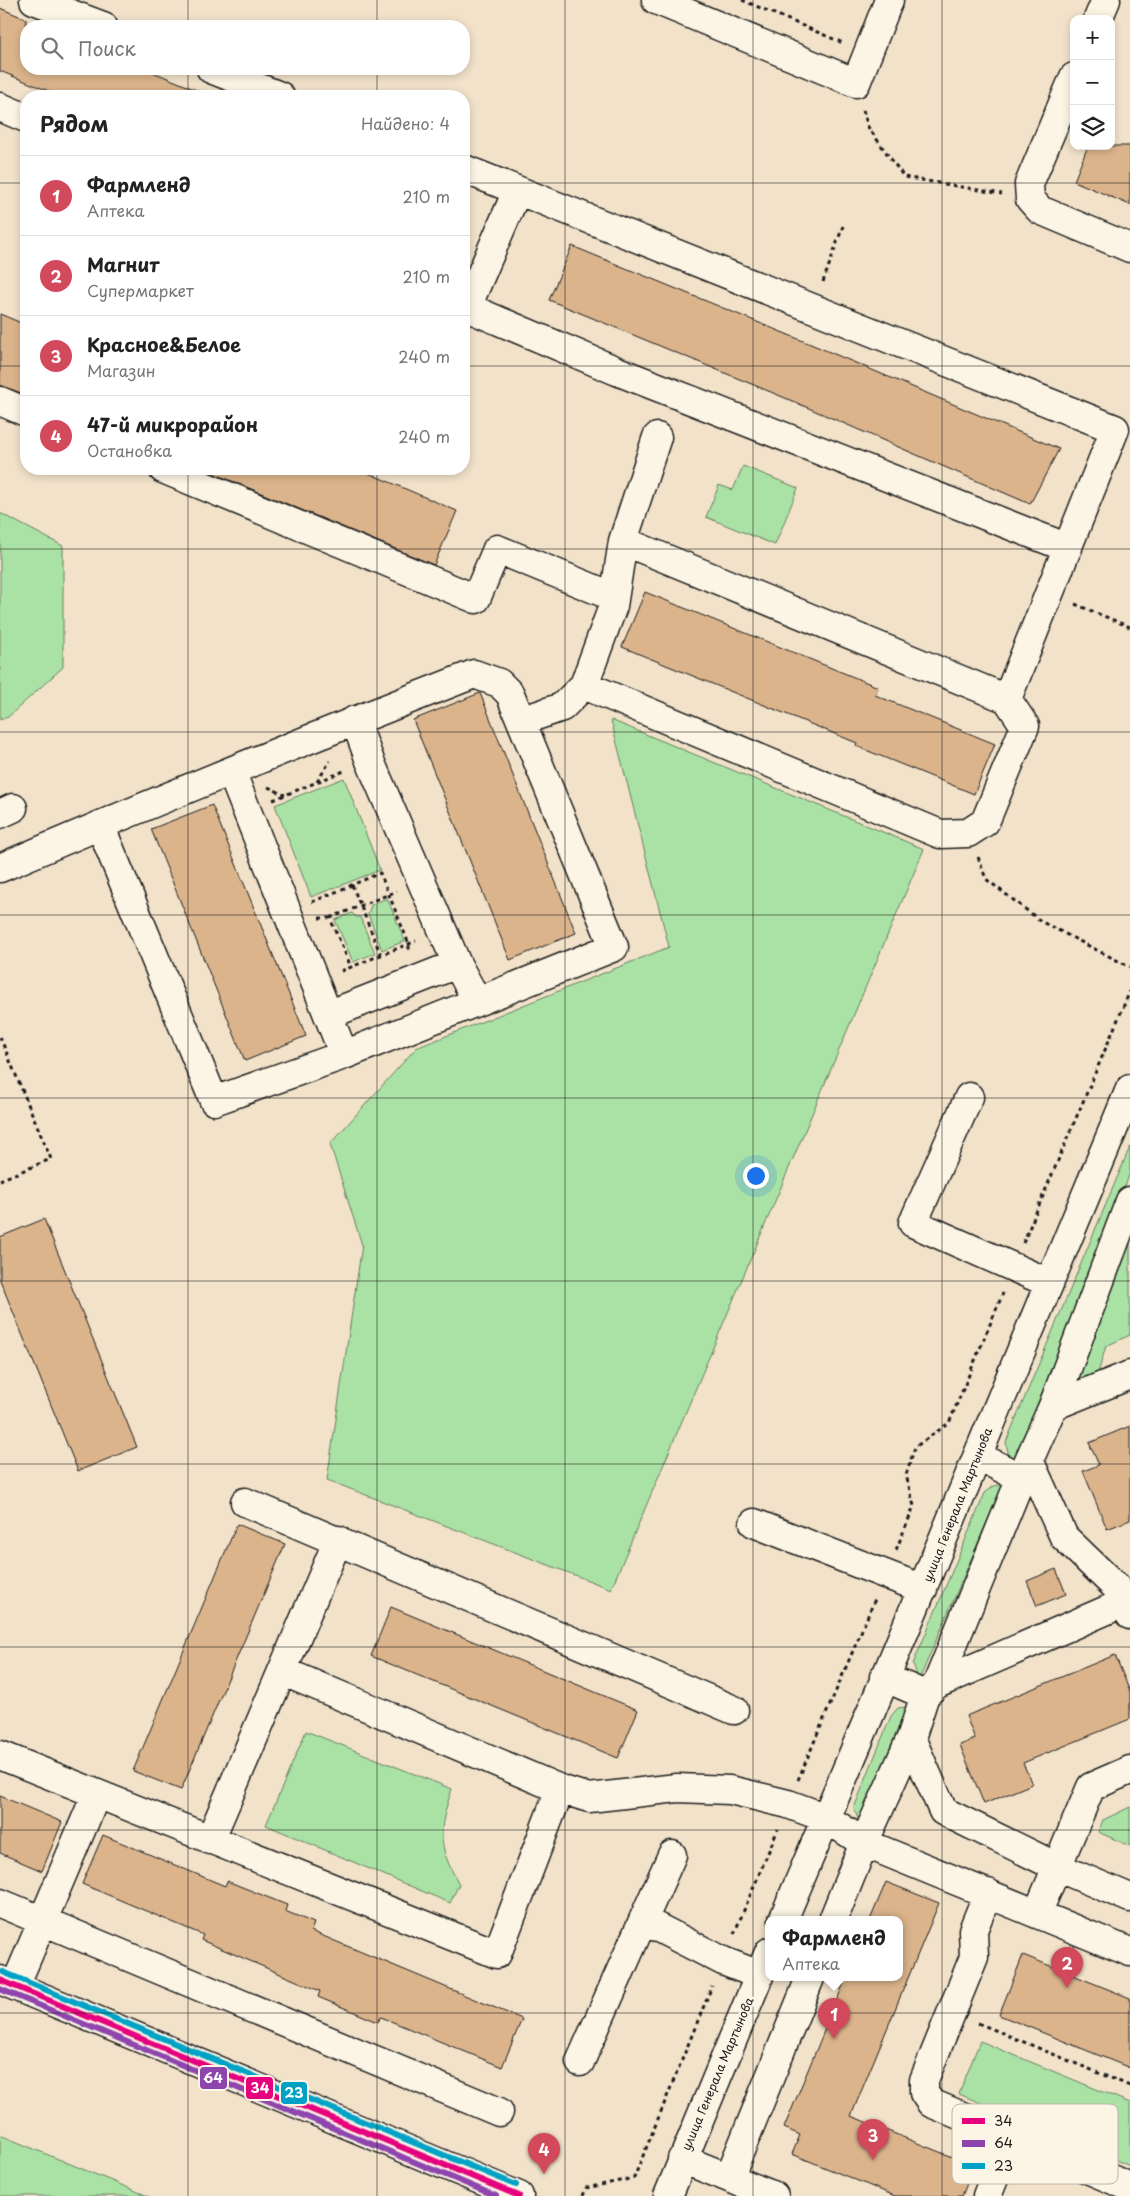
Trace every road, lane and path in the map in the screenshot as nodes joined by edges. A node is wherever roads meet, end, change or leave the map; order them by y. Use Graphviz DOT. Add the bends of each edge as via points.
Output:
graph roads {
  1 [pos="34,0"];
  2 [pos="656,0"];
  3 [pos="742,0"];
  4 [pos="889,0"];
  5 [pos="1106,0"];
  6 [pos="1100,15"];
  7 [pos="87,20"];
  8 [pos="869,53"];
  9 [pos="226,75"];
  10 [pos="856,83"];
  11 [pos="1070,87"];
  12 [pos="265,90"];
  13 [pos="0,106"];
  14 [pos="20,115"];
  15 [pos="470,171"];
  16 [pos="517,191"];
  17 [pos="1030,200"];
  18 [pos="843,226"];
  19 [pos="1130,248"];
  20 [pos="470,295"];
  21 [pos="470,308"];
  22 [pos="813,308"];
  23 [pos="0,401"];
  24 [pos="20,409"];
  25 [pos="657,437"];
  26 [pos="178,475"];
  27 [pos="623,541"];
  28 [pos="1068,548"];
  29 [pos="1050,594"];
  30 [pos="614,597"];
  31 [pos="1130,627"];
  32 [pos="584,685"];
  33 [pos="1007,699"];
  34 [pos="354,720"];
  35 [pos="521,721"];
  36 [pos="370,761"];
  37 [pos="231,771"];
  38 [pos="247,811"];
  39 [pos="100,825"];
  40 [pos="968,833"];
  41 [pos="0,868"];
  42 [pos="422,882"];
  43 [pos="352,885"];
  44 [pos="389,894"];
  45 [pos="305,905"];
  46 [pos="361,906"];
  47 [pos="316,918"];
  48 [pos="330,918"];
  49 [pos="443,930"];
  50 [pos="409,944"];
  51 [pos="381,955"];
  52 [pos="407,958"];
  53 [pos="457,964"];
  54 [pos="351,966"];
  55 [pos="1130,967"];
  56 [pos="314,981"];
  57 [pos="477,1001"];
  58 [pos="328,1015"];
  59 [pos="0,1036"];
  60 [pos="344,1055"];
  61 [pos="1130,1089"];
  62 [pos="969,1097"];
  63 [pos="0,1180"];
  64 [pos="1130,1201"];
  65 [pos="1049,1283"];
  66 [pos="1130,1375"];
  67 [pos="1053,1406"];
  68 [pos="978,1456"];
  69 [pos="1025,1469"];
  70 [pos="245,1502"];
  71 [pos="754,1523"];
  72 [pos="338,1540"];
  73 [pos="886,1575"];
  74 [pos="923,1589"];
  75 [pos="1128,1606"];
  76 [pos="282,1671"];
  77 [pos="884,1677"];
  78 [pos="931,1690"];
  79 [pos="734,1710"];
  80 [pos="911,1738"];
  81 [pos="0,1755"];
  82 [pos="1130,1770"];
  83 [pos="560,1788"];
  84 [pos="96,1795"];
  85 [pos="788,1804"];
  86 [pos="826,1818"];
  87 [pos="210,1840"];
  88 [pos="864,1843"];
  89 [pos="672,1855"];
  90 [pos="1056,1867"];
  91 [pos="988,1894"];
  92 [pos="1130,1898"];
  93 [pos="0,1903"];
  94 [pos="1038,1914"];
  95 [pos="785,1916"];
  96 [pos="835,1916"];
  97 [pos="643,1920"];
  98 [pos="42,1921"];
  99 [pos="1130,1952"];
  100 [pos="723,1961"];
  101 [pos="764,1964"];
  102 [pos="809,1981"];
  103 [pos="8,1983"];
  104 [pos="952,2012"];
  105 [pos="580,2062"];
  106 [pos="1130,2086"];
  107 [pos="499,2112"];
  108 [pos="952,2112"];
  109 [pos="682,2159"];
  110 [pos="729,2178"];
  111 [pos="1118,2182"];
  112 [pos="992,2184"];
  113 [pos="1130,2187"];
  114 [pos="520,2196"];
  115 [pos="582,2196"];
  116 [pos="668,2196"];
  117 [pos="774,2196"];
  118 [pos="987,2196"];
  1 -- 7 [label="street"];
  2 -- 10 [label="street"];
  3 -- 8 [label="path"];
  4 -- 8 [label="street"];
  5 -- 6 [label="street"];
  8 -- 10 [label="street"];
  9 -- 12 [label="street"];
  10 -- 17 [label="path" via="868,127 904,177"];
  11 -- 17 [label="street" via="1029,184"];
  13 -- 14 [label="street"];
  15 -- 16 [label="street"];
  16 -- 20 [label="street"];
  16 -- 22 [label="street"];
  17 -- 19 [label="street" via="1040,210"];
  18 -- 22 [label="path"];
  21 -- 28 [label="street" via="617,371"];
  22 -- 28 [label="street" via="1115,429"];
  23 -- 24 [label="street"];
  25 -- 27 [label="street"];
  26 -- 30 [label="street" via="476,598 497,549"];
  27 -- 30 [label="street"];
  27 -- 33 [label="street"];
  28 -- 29 [label="street"];
  29 -- 31 [label="path"];
  29 -- 33 [label="street"];
  30 -- 32 [label="street"];
  32 -- 35 [label="street" via="562,707"];
  32 -- 40 [label="street" via="940,834"];
  33 -- 40 [label="street" via="1025,726 985,822"];
  34 -- 35 [label="street" via="474,674 499,682 510,694"];
  34 -- 36 [label="street"];
  34 -- 37 [label="street"];
  35 -- 57 [label="street" via="614,947"];
  36 -- 38 [label="path"];
  36 -- 42 [label="street"];
  37 -- 38 [label="street"];
  37 -- 39 [label="street"];
  38 -- 56 [label="street"];
  39 -- 41 [label="street"];
  39 -- 60 [label="street" via="214,1101"];
  40 -- 55 [label="path" via="986,879 1042,922"];
  42 -- 44 [label="path"];
  42 -- 49 [label="street"];
  43 -- 44 [label="path" via="380,874"];
  43 -- 45 [label="path"];
  43 -- 46 [label="path"];
  44 -- 46 [label="path"];
  44 -- 50 [label="path"];
  46 -- 48 [label="path"];
  46 -- 51 [label="path"];
  47 -- 48 [label="path"];
  48 -- 54 [label="path"];
  49 -- 50 [label="path"];
  49 -- 53 [label="street"];
  50 -- 51 [label="path"];
  50 -- 52 [label="path"];
  51 -- 54 [label="path"];
  53 -- 57 [label="street"];
  53 -- 58 [label="street"];
  54 -- 56 [label="path"];
  56 -- 58 [label="street"];
  57 -- 60 [label="street"];
  58 -- 60 [label="street"];
  59 -- 63 [label="path" via="51,1159"];
  61 -- 65 [label="street, улица Генерала Мартынова"];
  62 -- 65 [label="street" via="913,1223"];
  64 -- 67 [label="street"];
  65 -- 68 [label="street, улица Генерала Мартынова"];
  66 -- 67 [label="street"];
  67 -- 69 [label="street"];
  68 -- 69 [label="street"];
  68 -- 74 [label="street, улица Генерала Мартынова"];
  69 -- 75 [label="street" via="1064,1537 1117,1588"];
  69 -- 78 [label="street"];
  70 -- 72 [label="street"];
  71 -- 73 [label="street"];
  72 -- 76 [label="street"];
  72 -- 79 [label="street"];
  73 -- 74 [label="street"];
  73 -- 85 [label="path"];
  74 -- 77 [label="street, улица Генерала Мартынова"];
  75 -- 78 [label="street"];
  76 -- 83 [label="street"];
  76 -- 87 [label="street"];
  77 -- 78 [label="street"];
  77 -- 86 [label="street, улица Генерала Мартынова"];
  78 -- 80 [label="street"];
  80 -- 88 [label="street"];
  80 -- 90 [label="street" via="943,1811"];
  81 -- 84 [label="street"];
  82 -- 90 [label="street" via="1091,1787"];
  83 -- 85 [label="street" via="589,1798 676,1788 730,1790"];
  83 -- 87 [label="street" via="497,1954"];
  84 -- 87 [label="street"];
  84 -- 98 [label="street"];
  85 -- 86 [label="street"];
  85 -- 100 [label="path"];
  86 -- 88 [label="street"];
  86 -- 95 [label="street, улица Генерала Мартынова"];
  88 -- 91 [label="street"];
  88 -- 96 [label="street"];
  89 -- 97 [label="street"];
  90 -- 92 [label="street"];
  90 -- 94 [label="street"];
  91 -- 94 [label="street"];
  91 -- 104 [label="street" via="973,1930 974,1957"];
  93 -- 98 [label="street"];
  94 -- 99 [label="street"];
  97 -- 100 [label="street"];
  97 -- 105 [label="street"];
  98 -- 103 [label="street"];
  98 -- 107 [label="street"];
  100 -- 101 [label="street"];
  100 -- 115 [label="path" via="634,2178 586,2188"];
  101 -- 109 [label="street, улица Генерала Мартынова"];
  102 -- 110 [label="street"];
  103 -- 114 [label="street"];
  104 -- 106 [label="path"];
  104 -- 108 [label="street" via="924,2080 924,2093 931,2103"];
  109 -- 110 [label="street"];
  109 -- 116 [label="street, улица Генерала Мартынова"];
  110 -- 117 [label="street"];
  111 -- 113 [label="street"];
  112 -- 118 [label="street"];
}
